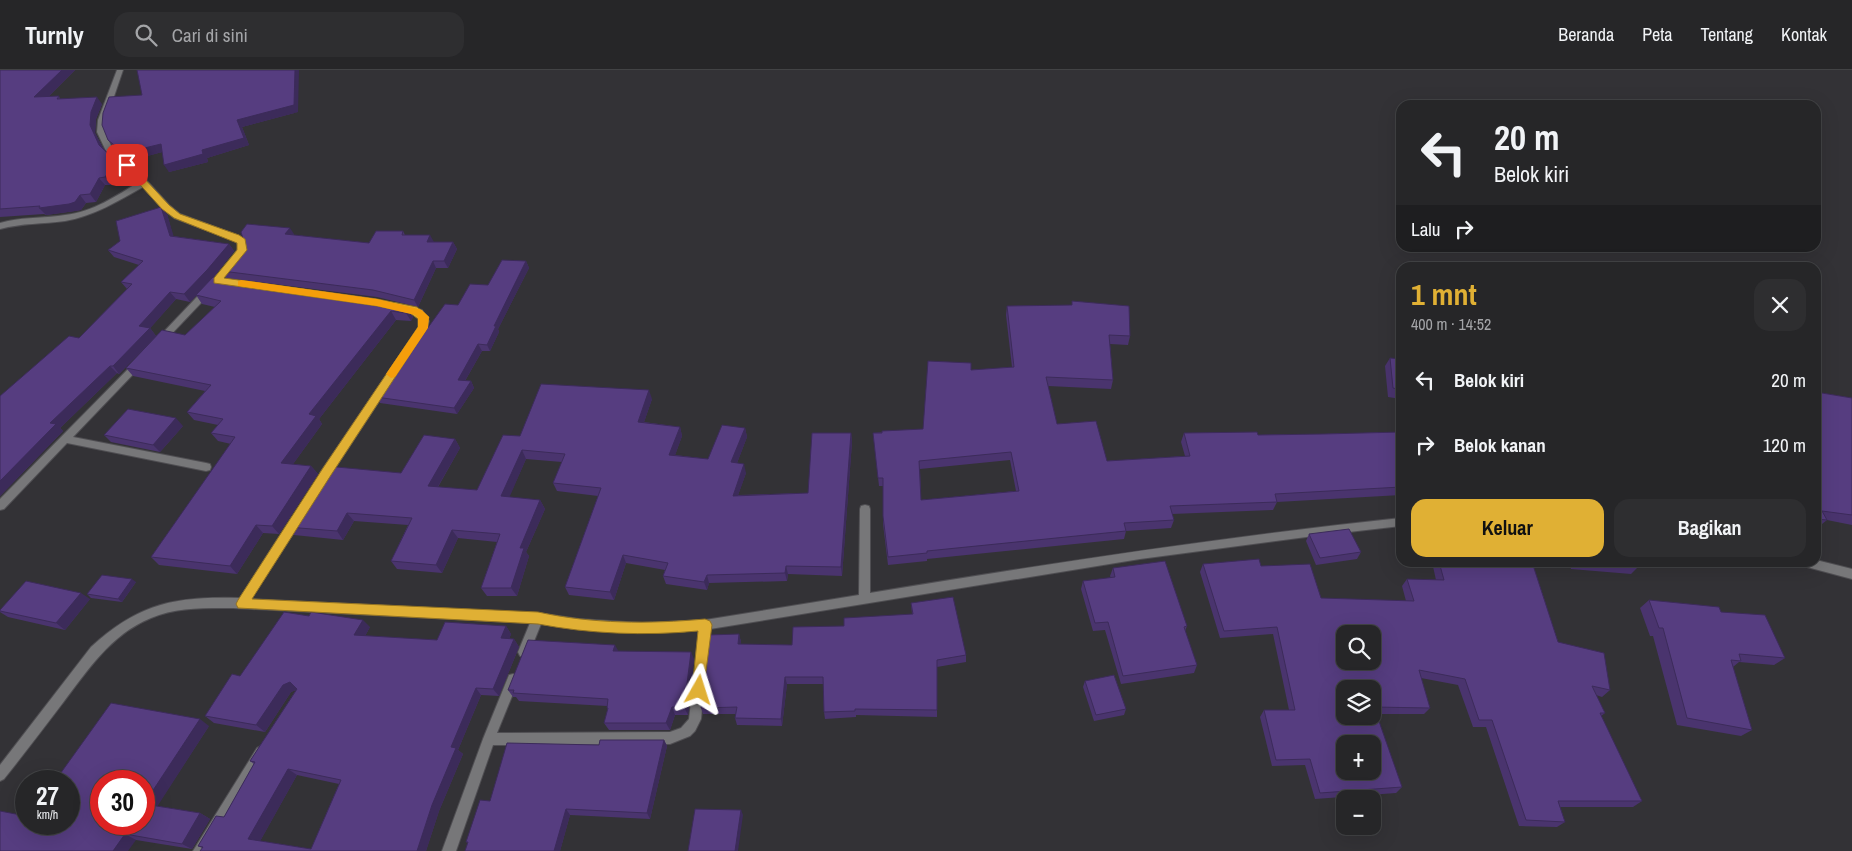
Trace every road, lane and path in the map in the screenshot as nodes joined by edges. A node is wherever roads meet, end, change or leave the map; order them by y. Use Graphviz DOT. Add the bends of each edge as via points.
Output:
graph roads {
  1 [pos="120,70"];
  2 [pos="144,183"];
  3 [pos="0,226"];
  4 [pos="386,304"];
  5 [pos="64,439"];
  6 [pos="206,467"];
  7 [pos="316,488"];
  8 [pos="0,506"];
  9 [pos="865,510"];
  10 [pos="300,513"];
  11 [pos="1396,522"];
  12 [pos="1821,566"];
  13 [pos="1852,574"];
  14 [pos="864,600"];
  15 [pos="242,604"];
  16 [pos="538,618"];
  17 [pos="705,625"];
  18 [pos="489,739"];
  19 [pos="266,743"];
  20 [pos="0,775"];
  21 [pos="200,851"];
  22 [pos="449,851"];
  1 -- 2 [label="street" via="101,132 109,149"];
  2 -- 3 [label="street" via="84,214"];
  2 -- 5 [label="street" via="177,216 236,238 241,242 242,250 222,281"];
  4 -- 7 [label="street" via="419,312 424,317 423,328"];
  5 -- 6 [label="street"];
  5 -- 8 [label="street"];
  9 -- 14 [label="street"];
  10 -- 15 [label="street"];
  11 -- 14 [label="street" via="1171,550"];
  12 -- 13 [label="street"];
  14 -- 17 [label="street"];
  15 -- 16 [label="street"];
  15 -- 20 [label="street" via="186,605 157,610 128,624 95,651"];
  16 -- 17 [label="street" via="618,628"];
  16 -- 18 [label="street"];
  17 -- 18 [label="street" via="695,719 685,732 670,738"];
  18 -- 22 [label="street"];
  19 -- 21 [label="street"];
}
